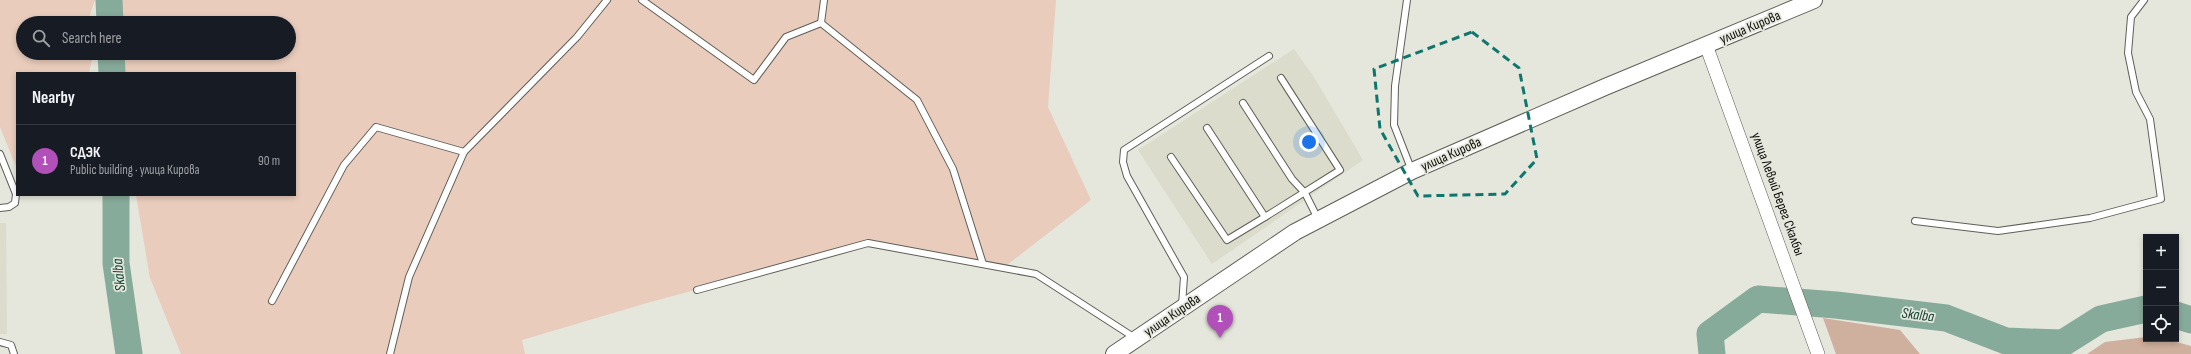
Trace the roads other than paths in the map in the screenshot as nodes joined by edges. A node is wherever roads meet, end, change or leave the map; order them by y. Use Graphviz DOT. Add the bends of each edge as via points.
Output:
graph roads {
  1 [pos="607,0"];
  2 [pos="642,0"];
  3 [pos="824,0"];
  4 [pos="1407,0"];
  5 [pos="1814,0"];
  6 [pos="2144,0"];
  7 [pos="821,22"];
  8 [pos="1706,45"];
  9 [pos="1269,56"];
  10 [pos="1281,78"];
  11 [pos="1243,103"];
  12 [pos="1207,128"];
  13 [pos="464,152"];
  14 [pos="0,154"];
  15 [pos="1171,157"];
  16 [pos="1412,171"];
  17 [pos="1305,194"];
  18 [pos="0,208"];
  19 [pos="1265,217"];
  20 [pos="1318,219"];
  21 [pos="1915,221"];
  22 [pos="983,264"];
  23 [pos="697,290"];
  24 [pos="272,301"];
  25 [pos="1182,308"];
  26 [pos="1136,339"];
  27 [pos="0,342"];
  28 [pos="14,354"];
  29 [pos="390,354"];
  30 [pos="1114,354"];
  31 [pos="1818,354"];
  1 -- 13 [label="lane" via="577,37"];
  2 -- 7 [label="lane" via="754,80 786,37"];
  3 -- 7 [label="lane"];
  4 -- 16 [label="lane" via="1395,86 1394,124"];
  5 -- 8 [label="street, улица Кирова"];
  6 -- 21 [label="lane" via="2131,17 2128,53 2136,92 2150,119 2161,199 2090,218 1998,231"];
  7 -- 22 [label="lane" via="917,100 953,169"];
  8 -- 16 [label="street, улица Кирова"];
  8 -- 31 [label="street, улица Левый Берег Скалбы"];
  9 -- 25 [label="lane" via="1124,150 1123,162 1127,176 1184,277"];
  10 -- 17 [label="lane" via="1340,170"];
  11 -- 17 [label="lane" via="1292,179"];
  12 -- 19 [label="lane"];
  13 -- 24 [label="lane" via="376,127 344,165"];
  13 -- 29 [label="lane" via="409,277"];
  14 -- 18 [label="lane" via="16,194 15,203 9,208"];
  15 -- 19 [label="lane" via="1227,240"];
  16 -- 20 [label="street, улица Кирова"];
  17 -- 19 [label="lane"];
  17 -- 20 [label="lane"];
  20 -- 25 [label="street, улица Кирова"];
  22 -- 23 [label="lane" via="868,243"];
  22 -- 26 [label="lane" via="1036,274"];
  25 -- 26 [label="street, улица Кирова"];
  26 -- 30 [label="street, улица Кирова"];
  27 -- 28 [label="lane" via="11,345"];
}
